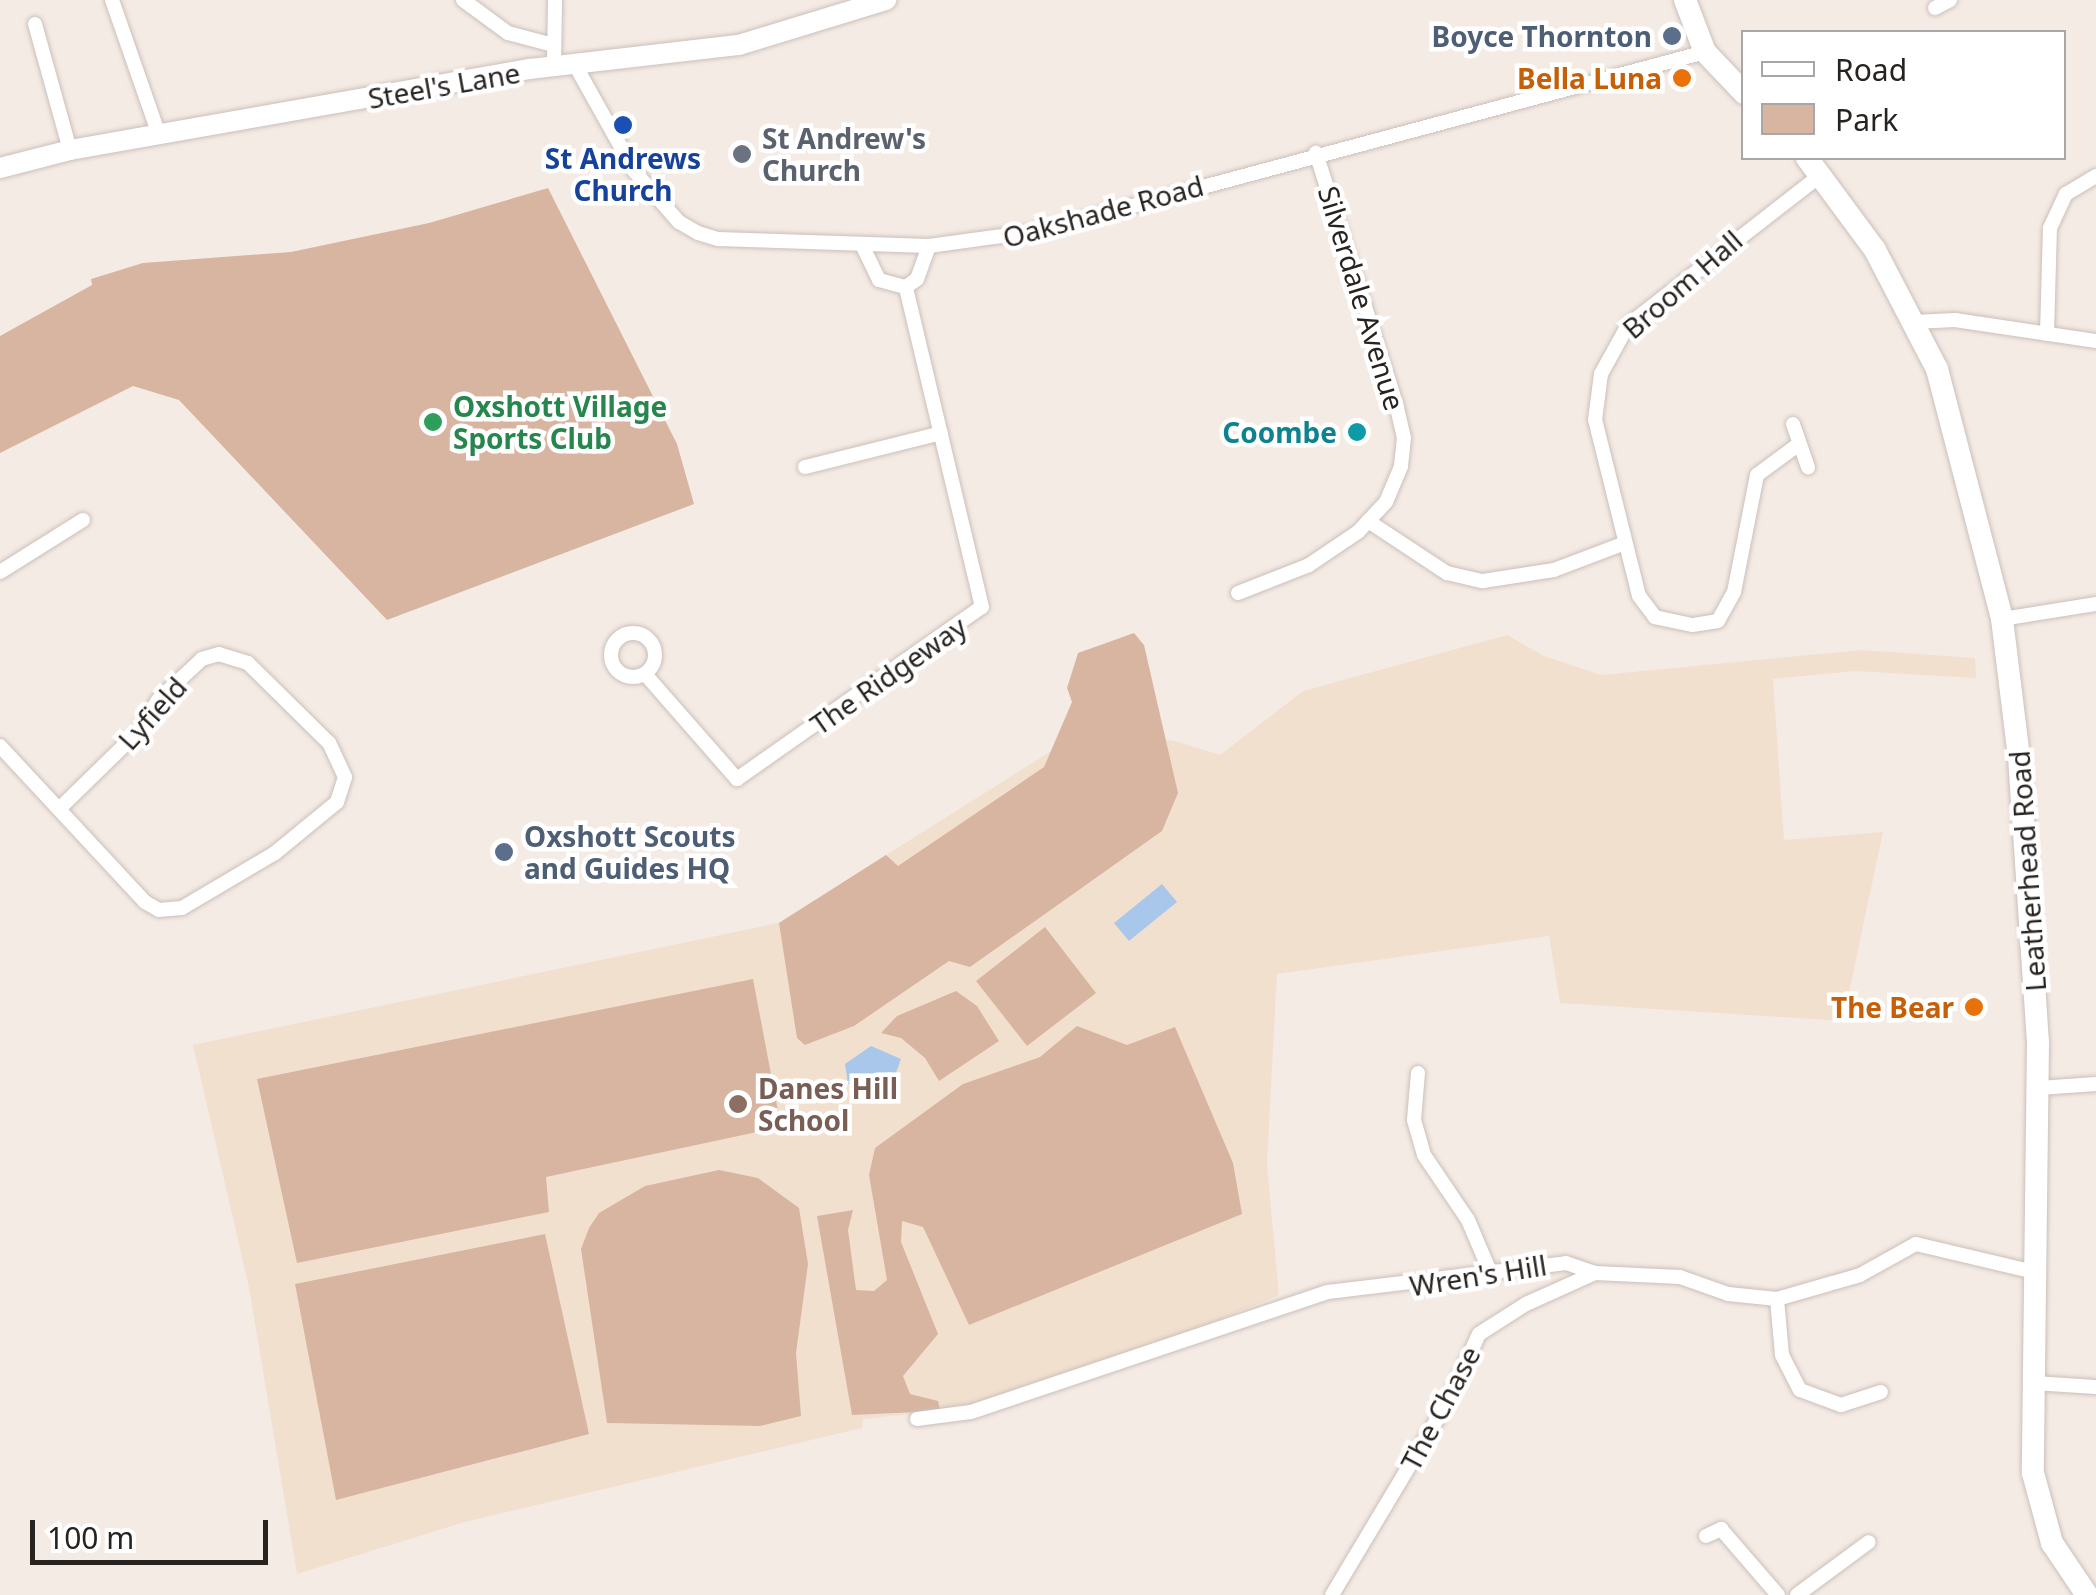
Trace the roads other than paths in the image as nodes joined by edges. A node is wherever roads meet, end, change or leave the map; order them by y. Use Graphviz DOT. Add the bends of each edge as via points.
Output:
graph roads {
  1 [pos="112,0"];
  2 [pos="463,0"];
  3 [pos="555,0"];
  4 [pos="886,0"];
  5 [pos="1685,0"];
  6 [pos="1950,0"];
  7 [pos="1935,8"];
  8 [pos="35,24"];
  9 [pos="550,44"];
  10 [pos="1705,52"];
  11 [pos="564,64"];
  12 [pos="1741,90"];
  13 [pos="159,135"];
  14 [pos="70,150"];
  15 [pos="1316,153"];
  16 [pos="1817,164"];
  17 [pos="0,168"];
  18 [pos="2096,176"];
  19 [pos="862,245"];
  20 [pos="930,246"];
  21 [pos="906,287"];
  22 [pos="1914,322"];
  23 [pos="2046,334"];
  24 [pos="2096,340"];
  25 [pos="1794,424"];
  26 [pos="940,434"];
  27 [pos="1799,444"];
  28 [pos="806,467"];
  29 [pos="1808,467"];
  30 [pos="83,520"];
  31 [pos="1368,521"];
  32 [pos="1626,543"];
  33 [pos="0,572"];
  34 [pos="1238,594"];
  35 [pos="2096,604"];
  36 [pos="2002,619"];
  37 [pos="645,674"];
  38 [pos="0,746"];
  39 [pos="58,809"];
  40 [pos="1418,1072"];
  41 [pos="2096,1084"];
  42 [pos="2040,1088"];
  43 [pos="1595,1273"];
  44 [pos="2039,1273"];
  45 [pos="1491,1274"];
  46 [pos="1778,1299"];
  47 [pos="2033,1383"];
  48 [pos="2096,1387"];
  49 [pos="1881,1392"];
  50 [pos="917,1419"];
  51 [pos="1706,1536"];
  52 [pos="1869,1542"];
  53 [pos="1332,1595"];
  54 [pos="1778,1595"];
  55 [pos="1797,1595"];
  56 [pos="2087,1595"];
  1 -- 13 [label="street"];
  2 -- 9 [label="street" via="508,33"];
  3 -- 9 [label="street, Oakshade Road"];
  4 -- 11 [label="street, Steel's Lane" via="739,45"];
  5 -- 10 [label="main road"];
  6 -- 7 [label="street"];
  8 -- 14 [label="street"];
  9 -- 11 [label="street, Oakshade Road"];
  10 -- 12 [label="main road"];
  10 -- 15 [label="street, Oakshade Road"];
  11 -- 13 [label="street, Steel's Lane"];
  11 -- 19 [label="street, Oakshade Road" via="636,172 679,222 718,239"];
  13 -- 14 [label="street, Steel's Lane"];
  14 -- 17 [label="street, Steel's Lane"];
  15 -- 20 [label="street, Oakshade Road" via="1039,231"];
  15 -- 31 [label="street, Silverdale Avenue" via="1404,438 1386,502"];
  16 -- 22 [label="main road, Leatherhead Road"];
  16 -- 32 [label="street, Broom Hall" via="1613,343 1596,420"];
  18 -- 23 [label="street" via="2066,194 2050,228"];
  19 -- 20 [label="street, Oakshade Road"];
  19 -- 21 [label="street" via="879,280"];
  20 -- 21 [label="street" via="917,279"];
  21 -- 26 [label="street, The Ridgeway"];
  22 -- 23 [label="street" via="1955,320"];
  22 -- 36 [label="main road, Leatherhead Road" via="1950,405"];
  23 -- 24 [label="street"];
  25 -- 27 [label="street"];
  26 -- 28 [label="street"];
  26 -- 37 [label="street, The Ridgeway" via="981,594 975,615 737,780"];
  27 -- 29 [label="street"];
  27 -- 32 [label="street, Broom Hall" via="1757,475 1734,592 1718,621 1655,617 1638,596"];
  30 -- 33 [label="street"];
  31 -- 32 [label="street" via="1446,573 1483,581 1554,570"];
  31 -- 34 [label="street, Silverdale Avenue" via="1309,565"];
  35 -- 36 [label="street"];
  36 -- 42 [label="main road, Leatherhead Road" via="2020,757"];
  38 -- 39 [label="street"];
  39 -- 39 [label="street, Lyfield" via="140,730 158,700 202,659 218,654 248,663 340,757 345,776 337,802 275,853 182,908 160,910 145,902"];
  40 -- 45 [label="street" via="1414,1120 1424,1155 1468,1220"];
  41 -- 42 [label="street"];
  42 -- 44 [label="main road, Leatherhead Road"];
  43 -- 45 [label="street, Wren's Hill" via="1566,1262"];
  43 -- 46 [label="street, Wren's Hill" via="1665,1274 1728,1294"];
  43 -- 53 [label="street, The Chase" via="1479,1334 1448,1403"];
  44 -- 46 [label="street, Wren's Hill" via="1916,1244 1860,1275"];
  44 -- 47 [label="main road, Leatherhead Road"];
  45 -- 50 [label="street, Wren's Hill" via="1299,1297 1170,1350 970,1412"];
  46 -- 49 [label="street" via="1782,1355 1800,1390 1841,1405"];
  47 -- 48 [label="street"];
  47 -- 56 [label="main road, Leatherhead Road" via="2039,1508 2052,1544"];
  51 -- 54 [label="street" via="1721,1529"];
  52 -- 55 [label="street"];
}
